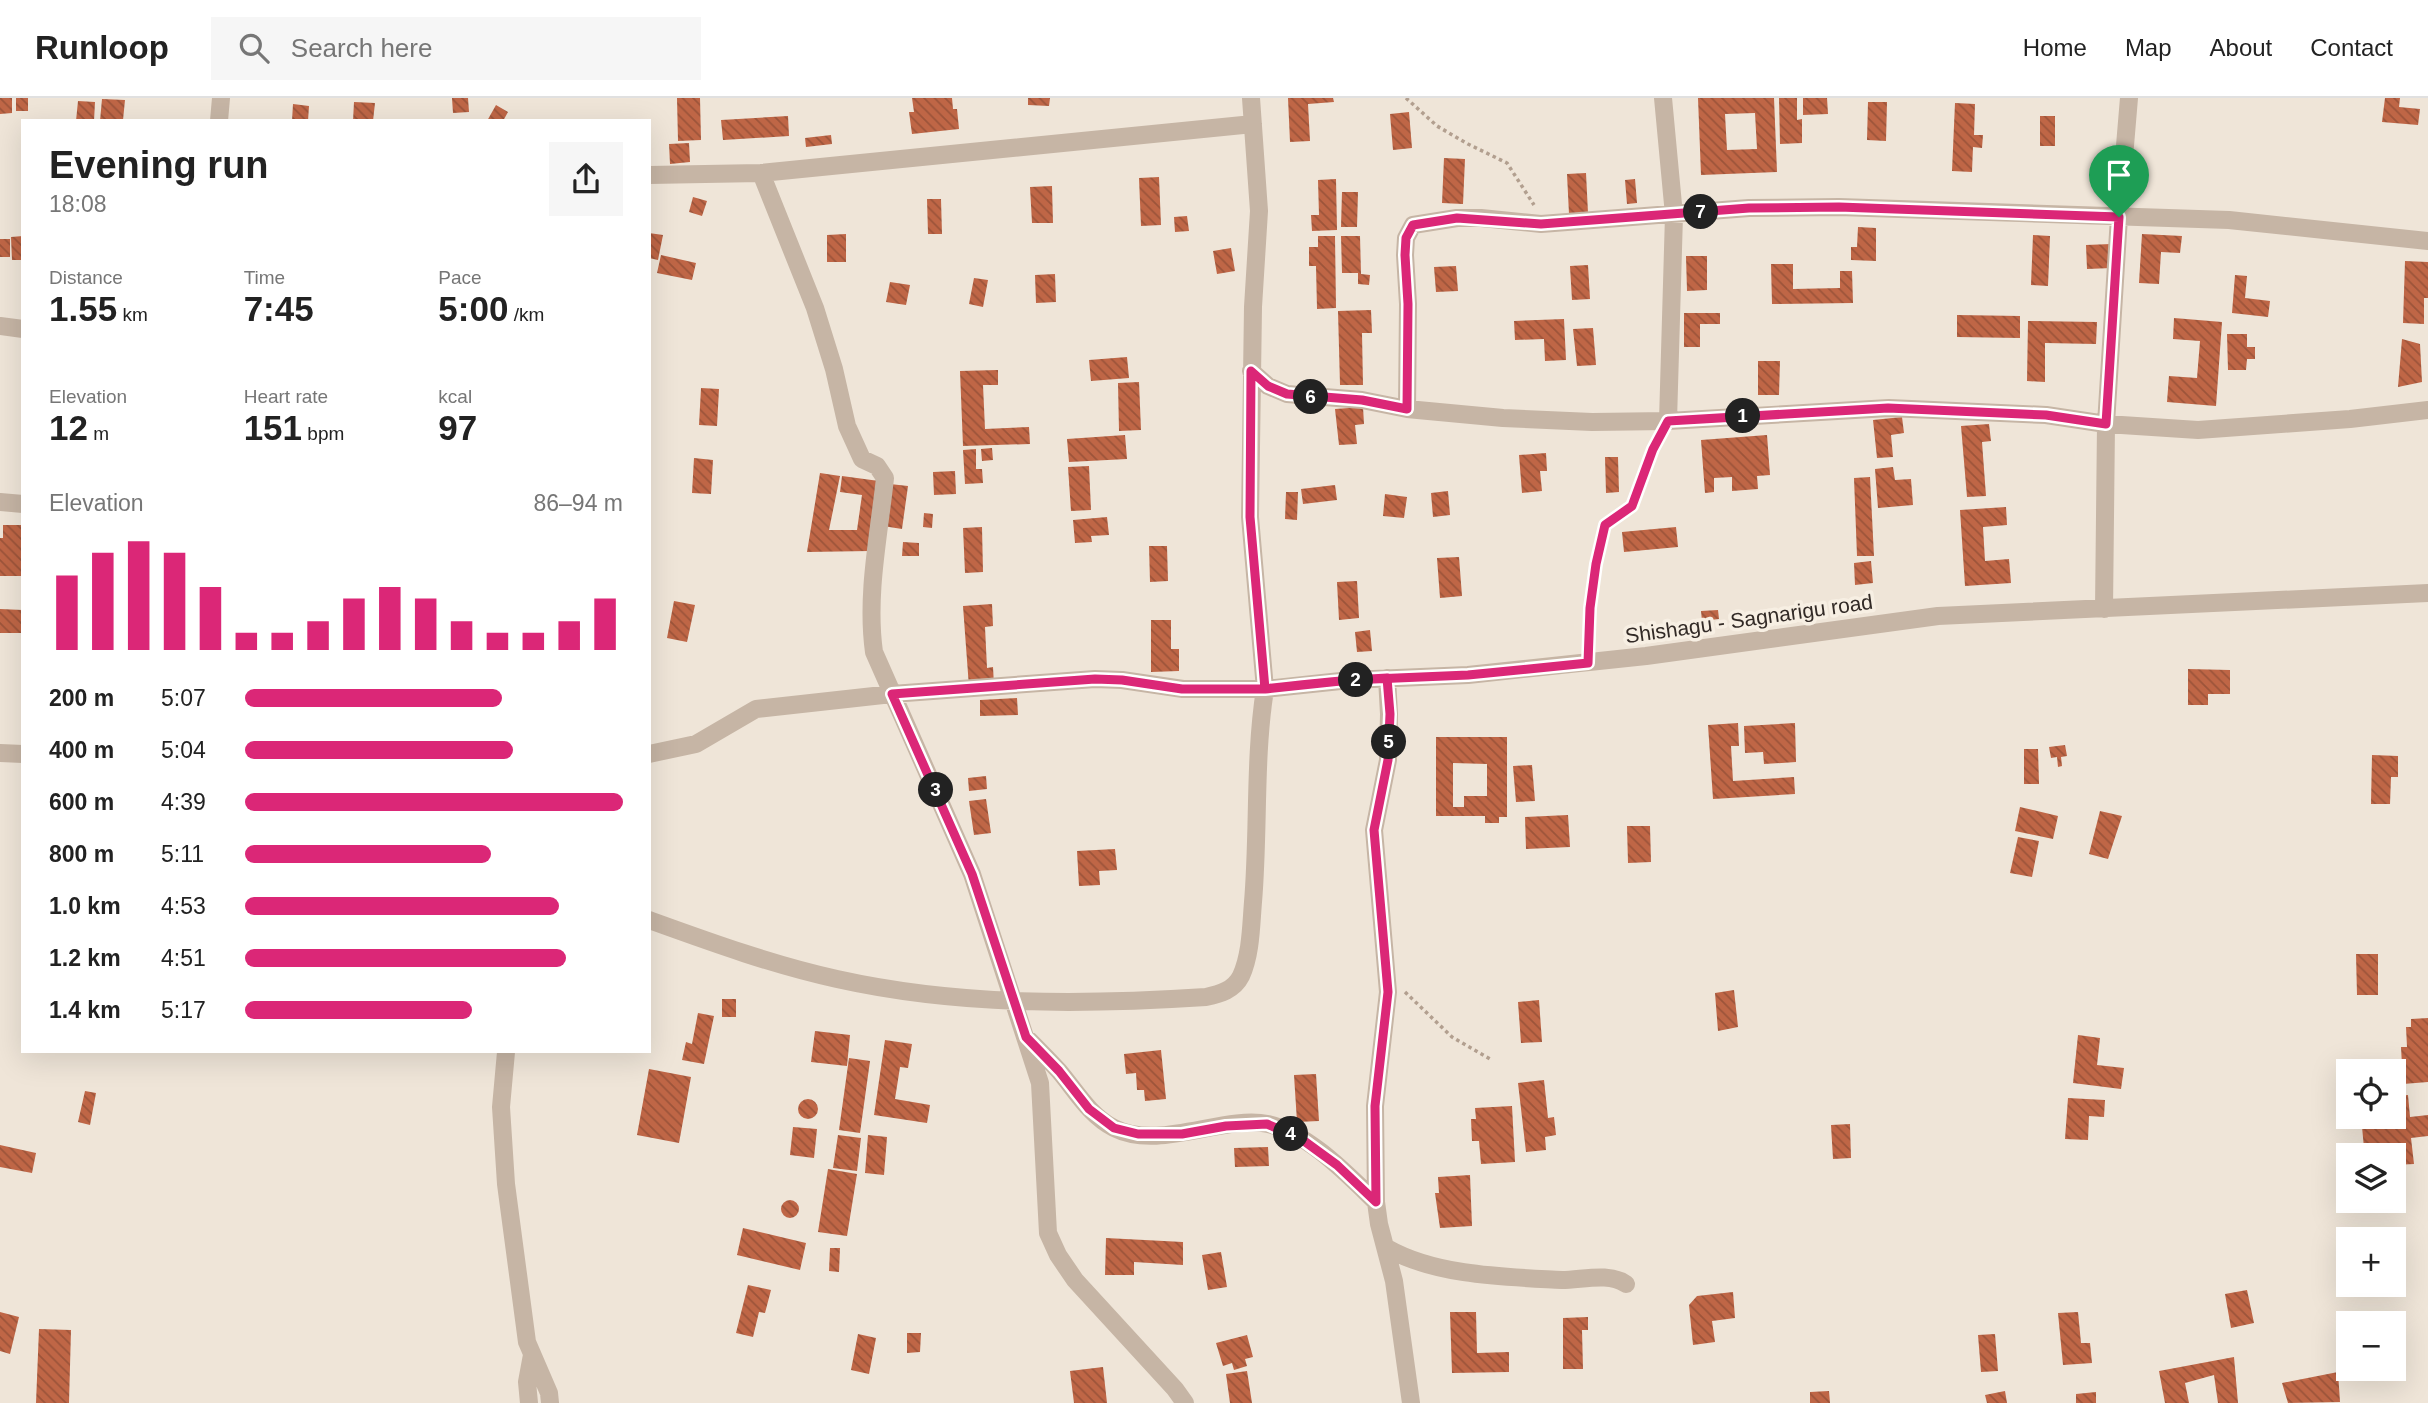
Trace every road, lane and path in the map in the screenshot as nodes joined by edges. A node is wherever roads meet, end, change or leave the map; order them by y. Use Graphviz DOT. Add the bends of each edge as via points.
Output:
graph roads {
  1 [pos="221,98"];
  2 [pos="1251,98"];
  3 [pos="1406,98"];
  4 [pos="1663,98"];
  5 [pos="2129,98"];
  6 [pos="219,119"];
  7 [pos="1253,124"];
  8 [pos="761,173"];
  9 [pos="651,175"];
  10 [pos="1674,215"];
  11 [pos="2119,217"];
  12 [pos="1541,224"];
  13 [pos="2428,241"];
  14 [pos="0,326"];
  15 [pos="21,329"];
  16 [pos="1251,371"];
  17 [pos="1407,409"];
  18 [pos="2428,410"];
  19 [pos="1668,421"];
  20 [pos="2106,424"];
  21 [pos="0,502"];
  22 [pos="21,504"];
  23 [pos="2428,593"];
  24 [pos="2104,609"];
  25 [pos="1588,663"];
  26 [pos="1387,678"];
  27 [pos="1265,689"];
  28 [pos="892,694"];
  29 [pos="0,752"];
  30 [pos="21,754"];
  31 [pos="651,754"];
  32 [pos="651,921"];
  33 [pos="1386,973"];
  34 [pos="1013,1001"];
  35 [pos="1026,1037"];
  36 [pos="506,1053"];
  37 [pos="1492,1060"];
  38 [pos="1376,1202"];
  39 [pos="1387,1248"];
  40 [pos="1626,1284"];
  41 [pos="532,1355"];
  42 [pos="529,1403"];
  43 [pos="550,1403"];
  44 [pos="1185,1403"];
  45 [pos="1411,1403"];
  1 -- 6 [label="street"];
  2 -- 7 [label="street"];
  3 -- 12 [label="path" via="1437,126 1507,163 1533,202"];
  4 -- 10 [label="street"];
  5 -- 11 [label="street"];
  7 -- 8 [label="street"];
  7 -- 16 [label="street" via="1259,211"];
  8 -- 9 [label="street"];
  8 -- 28 [label="street" via="824,335 847,426 862,459 877,466 885,478 872,635 874,652"];
  10 -- 11 [label="street" via="1839,207"];
  10 -- 12 [label="street"];
  10 -- 19 [label="street"];
  11 -- 13 [label="street" via="2229,220"];
  11 -- 20 [label="street"];
  12 -- 17 [label="street" via="1457,218 1413,225 1405,255"];
  14 -- 15 [label="street"];
  16 -- 17 [label="street" via="1287,394"];
  16 -- 27 [label="street" via="1250,517"];
  17 -- 19 [label="street" via="1503,418"];
  18 -- 20 [label="street" via="2198,430"];
  19 -- 20 [label="street" via="1888,408 2046,415"];
  19 -- 25 [label="path" via="1632,506 1605,525 1590,608"];
  20 -- 24 [label="street"];
  21 -- 22 [label="street"];
  23 -- 24 [label="street, Shishagu - Sagnarigu road"];
  24 -- 25 [label="street, Shishagu - Sagnarigu road" via="1938,616"];
  25 -- 26 [label="street, Shishagu - Sagnarigu road"];
  26 -- 27 [label="street, Shishagu - Sagnarigu road"];
  26 -- 33 [label="street" via="1388,760 1374,830"];
  27 -- 28 [label="street, Shishagu - Sagnarigu road" via="1182,689 1095,679"];
  27 -- 34 [label="street" via="1258,744 1249,948 1241,977 1222,994 1206,997"];
  28 -- 31 [label="street, Shishagu - Sagnarigu road" via="756,709 696,744"];
  28 -- 34 [label="street" via="972,874"];
  29 -- 30 [label="street"];
  32 -- 34 [label="street" via="835,979"];
  33 -- 37 [label="path" via="1452,1037"];
  33 -- 38 [label="street" via="1388,992 1375,1106"];
  34 -- 35 [label="street"];
  35 -- 38 [label="street" via="1089,1109 1114,1128 1138,1134 1182,1134 1267,1124 1300,1138"];
  35 -- 44 [label="street" via="1040,1083 1048,1233 1075,1280"];
  36 -- 41 [label="street" via="501,1107 506,1184"];
  38 -- 39 [label="street"];
  39 -- 40 [label="street" via="1418,1263 1476,1273 1564,1280 1609,1278"];
  39 -- 45 [label="street"];
  41 -- 42 [label="street"];
  41 -- 43 [label="street"];
}
